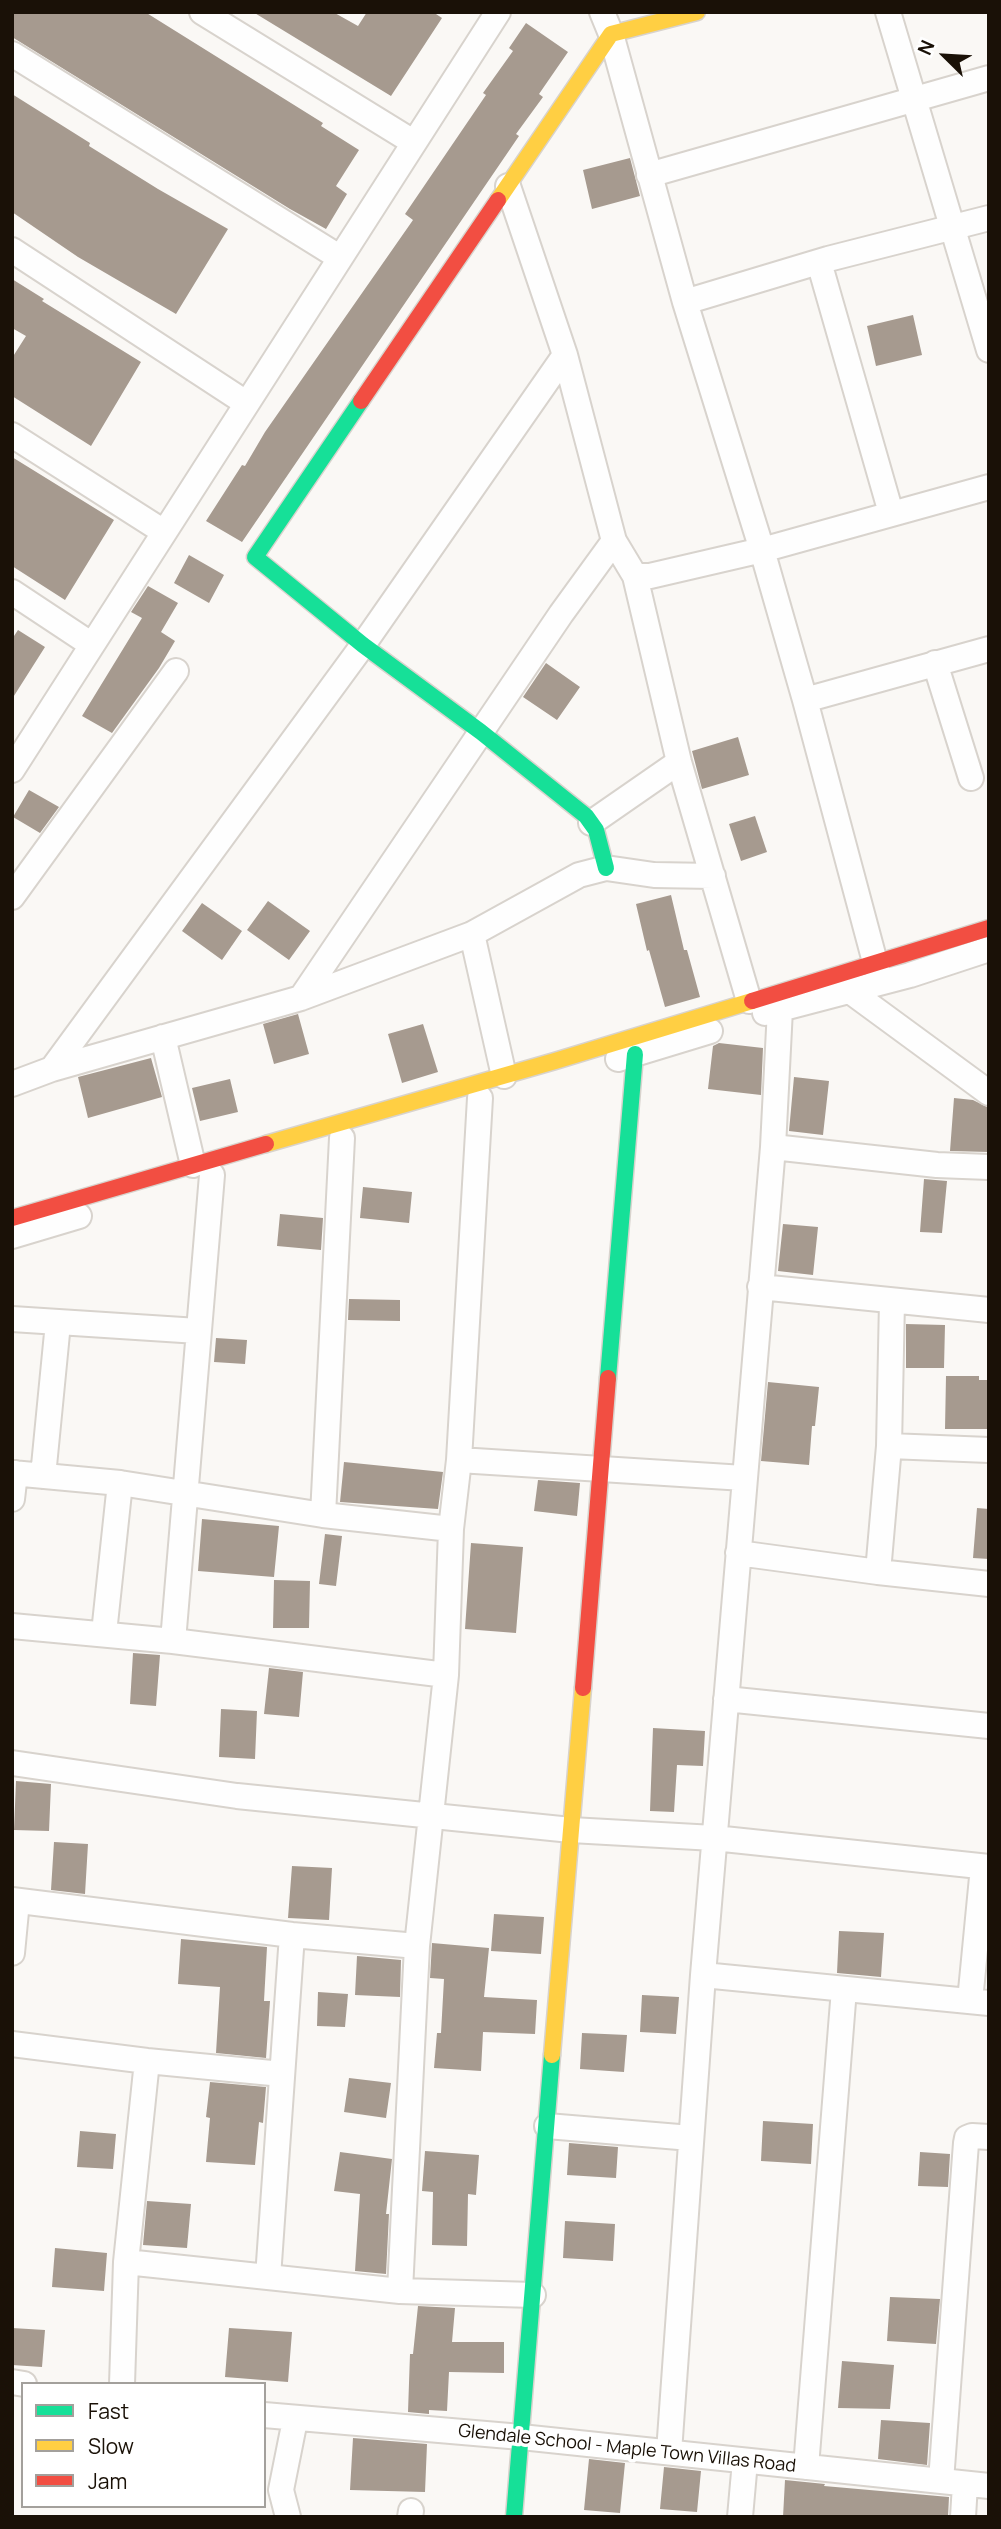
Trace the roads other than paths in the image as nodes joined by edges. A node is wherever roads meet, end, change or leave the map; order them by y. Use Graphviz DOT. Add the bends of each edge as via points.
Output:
graph roads {
  1 [pos="202,12"];
  2 [pos="697,12"];
  3 [pos="888,12"];
  4 [pos="491,15"];
  5 [pos="604,18"];
  6 [pos="12,54"];
  7 [pos="989,78"];
  8 [pos="913,99"];
  9 [pos="413,142"];
  10 [pos="649,175"];
  11 [pos="508,186"];
  12 [pos="989,218"];
  13 [pos="952,229"];
  14 [pos="12,250"];
  15 [pos="340,257"];
  16 [pos="819,262"];
  17 [pos="685,302"];
  18 [pos="989,350"];
  19 [pos="565,355"];
  20 [pos="246,403"];
  21 [pos="12,435"];
  22 [pos="989,487"];
  23 [pos="891,513"];
  24 [pos="164,532"];
  25 [pos="614,541"];
  26 [pos="762,550"];
  27 [pos="635,576"];
  28 [pos="12,592"];
  29 [pos="92,645"];
  30 [pos="362,645"];
  31 [pos="989,649"];
  32 [pos="936,663"];
  33 [pos="176,671"];
  34 [pos="805,700"];
  35 [pos="481,732"];
  36 [pos="679,762"];
  37 [pos="12,769"];
  38 [pos="971,778"];
  39 [pos="591,822"];
  40 [pos="606,868"];
  41 [pos="713,876"];
  42 [pos="12,897"];
  43 [pos="989,928"];
  44 [pos="472,934"];
  45 [pos="989,949"];
  46 [pos="877,972"];
  47 [pos="847,982"];
  48 [pos="301,998"];
  49 [pos="749,1001"];
  50 [pos="780,1009"];
  51 [pos="163,1037"];
  52 [pos="635,1054"];
  53 [pos="52,1069"];
  54 [pos="505,1076"];
  55 [pos="12,1084"];
  56 [pos="989,1093"];
  57 [pos="480,1098"];
  58 [pos="342,1138"];
  59 [pos="773,1147"];
  60 [pos="989,1167"];
  61 [pos="202,1170"];
  62 [pos="12,1218"];
  63 [pos="12,1236"];
  64 [pos="760,1287"];
  65 [pos="892,1301"];
  66 [pos="989,1310"];
  67 [pos="12,1319"];
  68 [pos="58,1324"];
  69 [pos="198,1331"];
  70 [pos="889,1446"];
  71 [pos="989,1450"];
  72 [pos="460,1460"];
  73 [pos="601,1468"];
  74 [pos="13,1473"];
  75 [pos="43,1476"];
  76 [pos="744,1478"];
  77 [pos="120,1483"];
  78 [pos="187,1493"];
  79 [pos="12,1499"];
  80 [pos="323,1515"];
  81 [pos="451,1529"];
  82 [pos="738,1553"];
  83 [pos="878,1572"];
  84 [pos="989,1584"];
  85 [pos="12,1626"];
  86 [pos="104,1633"];
  87 [pos="173,1641"];
  88 [pos="446,1675"];
  89 [pos="726,1699"];
  90 [pos="989,1726"];
  91 [pos="12,1763"];
  92 [pos="431,1815"];
  93 [pos="571,1830"];
  94 [pos="714,1838"];
  95 [pos="986,1867"];
  96 [pos="15,1901"];
  97 [pos="292,1936"];
  98 [pos="417,1946"];
  99 [pos="12,1953"];
  100 [pos="703,1975"];
  101 [pos="844,1989"];
  102 [pos="980,2002"];
  103 [pos="12,2044"];
  104 [pos="147,2061"];
  105 [pos="282,2074"];
  106 [pos="547,2126"];
  107 [pos="989,2137"];
  108 [pos="691,2138"];
  109 [pos="126,2262"];
  110 [pos="268,2277"];
  111 [pos="400,2291"];
  112 [pos="533,2295"];
  113 [pos="122,2382"];
  114 [pos="266,2415"];
  115 [pos="295,2420"];
  116 [pos="521,2437"];
  117 [pos="670,2452"];
  118 [pos="745,2461"];
  119 [pos="806,2467"];
  120 [pos="941,2481"];
  121 [pos="977,2485"];
  122 [pos="281,2490"];
  123 [pos="269,2517"];
  124 [pos="288,2517"];
  125 [pos="514,2517"];
  126 [pos="740,2517"];
  127 [pos="963,2517"];
  1 -- 9 [label="street"];
  2 -- 5 [label="street"];
  3 -- 8 [label="street"];
  4 -- 9 [label="street"];
  5 -- 10 [label="street"];
  5 -- 11 [label="street"];
  6 -- 15 [label="street"];
  7 -- 8 [label="street"];
  8 -- 10 [label="street"];
  8 -- 13 [label="street"];
  9 -- 15 [label="street"];
  10 -- 17 [label="street"];
  11 -- 19 [label="street"];
  11 -- 30 [label="street" via="255,557"];
  12 -- 13 [label="street"];
  13 -- 16 [label="street"];
  13 -- 18 [label="street"];
  14 -- 20 [label="street"];
  15 -- 20 [label="street"];
  16 -- 17 [label="street"];
  16 -- 23 [label="street"];
  17 -- 26 [label="street"];
  19 -- 25 [label="street"];
  19 -- 30 [label="street"];
  20 -- 24 [label="street"];
  21 -- 24 [label="street"];
  22 -- 23 [label="street"];
  23 -- 26 [label="street"];
  24 -- 29 [label="street"];
  25 -- 27 [label="street"];
  25 -- 35 [label="street"];
  26 -- 27 [label="street"];
  26 -- 34 [label="street"];
  27 -- 36 [label="street"];
  28 -- 29 [label="street"];
  29 -- 37 [label="street"];
  30 -- 35 [label="street"];
  30 -- 53 [label="street"];
  31 -- 32 [label="street"];
  32 -- 34 [label="street"];
  32 -- 38 [label="street"];
  33 -- 42 [label="street"];
  34 -- 46 [label="street"];
  35 -- 39 [label="street"];
  35 -- 48 [label="street"];
  36 -- 39 [label="street"];
  36 -- 41 [label="street"];
  39 -- 40 [label="street"];
  40 -- 41 [label="street"];
  40 -- 44 [label="street" via="579,875"];
  41 -- 49 [label="street"];
  43 -- 46 [label="street"];
  44 -- 48 [label="street"];
  44 -- 54 [label="street"];
  45 -- 46 [label="street" via="910,975"];
  46 -- 47 [label="street"];
  47 -- 49 [label="street"];
  47 -- 50 [label="street"];
  47 -- 56 [label="street"];
  48 -- 51 [label="street"];
  49 -- 54 [label="street"];
  50 -- 52 [label="street"];
  50 -- 59 [label="street"];
  51 -- 53 [label="street"];
  51 -- 61 [label="street"];
  52 -- 57 [label="street"];
  52 -- 73 [label="street"];
  53 -- 55 [label="street"];
  54 -- 61 [label="street"];
  57 -- 58 [label="street"];
  57 -- 72 [label="street"];
  58 -- 61 [label="street"];
  58 -- 80 [label="street"];
  59 -- 60 [label="street"];
  59 -- 64 [label="street"];
  61 -- 62 [label="street"];
  61 -- 63 [label="street"];
  61 -- 69 [label="street"];
  64 -- 65 [label="street"];
  64 -- 76 [label="street"];
  65 -- 66 [label="street"];
  65 -- 70 [label="street"];
  67 -- 68 [label="street"];
  68 -- 69 [label="street"];
  68 -- 75 [label="street"];
  69 -- 78 [label="street"];
  70 -- 71 [label="street"];
  70 -- 83 [label="street"];
  72 -- 73 [label="street"];
  72 -- 81 [label="street"];
  73 -- 76 [label="street"];
  73 -- 93 [label="street"];
  74 -- 75 [label="street"];
  74 -- 79 [label="street"];
  75 -- 77 [label="street"];
  76 -- 82 [label="street"];
  77 -- 78 [label="street"];
  77 -- 86 [label="street"];
  78 -- 80 [label="street"];
  78 -- 87 [label="street"];
  80 -- 81 [label="street"];
  81 -- 88 [label="street"];
  82 -- 83 [label="street"];
  82 -- 89 [label="street"];
  83 -- 84 [label="street"];
  85 -- 86 [label="street"];
  86 -- 87 [label="street"];
  87 -- 88 [label="street"];
  88 -- 92 [label="street"];
  89 -- 90 [label="street"];
  89 -- 94 [label="street"];
  91 -- 92 [label="street" via="237,1796"];
  92 -- 93 [label="street"];
  92 -- 98 [label="street"];
  93 -- 94 [label="street"];
  93 -- 106 [label="street"];
  94 -- 95 [label="street"];
  94 -- 100 [label="street"];
  95 -- 102 [label="street"];
  96 -- 97 [label="street"];
  96 -- 99 [label="street"];
  97 -- 98 [label="street"];
  97 -- 105 [label="street"];
  98 -- 111 [label="street"];
  100 -- 101 [label="street"];
  100 -- 108 [label="street"];
  101 -- 102 [label="street"];
  101 -- 119 [label="street"];
  103 -- 104 [label="street"];
  104 -- 105 [label="street"];
  104 -- 109 [label="street"];
  105 -- 110 [label="street"];
  106 -- 108 [label="street"];
  106 -- 112 [label="street"];
  107 -- 120 [label="street" via="972,2136 966,2143"];
  108 -- 117 [label="street"];
  109 -- 110 [label="street"];
  109 -- 113 [label="street"];
  110 -- 111 [label="street"];
  111 -- 112 [label="street"];
  112 -- 116 [label="street"];
  114 -- 115 [label="street, Glendale School - Maple Town Villas Road"];
  115 -- 116 [label="street, Glendale School - Maple Town Villas Road"];
  115 -- 122 [label="street"];
  116 -- 117 [label="street, Glendale School - Maple Town Villas Road"];
  116 -- 125 [label="street"];
  117 -- 118 [label="street, Glendale School - Maple Town Villas Road"];
  118 -- 119 [label="street, Glendale School - Maple Town Villas Road"];
  118 -- 126 [label="street"];
  119 -- 120 [label="street, Glendale School - Maple Town Villas Road"];
  120 -- 121 [label="street, Glendale School - Maple Town Villas Road"];
  121 -- 127 [label="street"];
  122 -- 123 [label="street"];
  122 -- 124 [label="street"];
}
